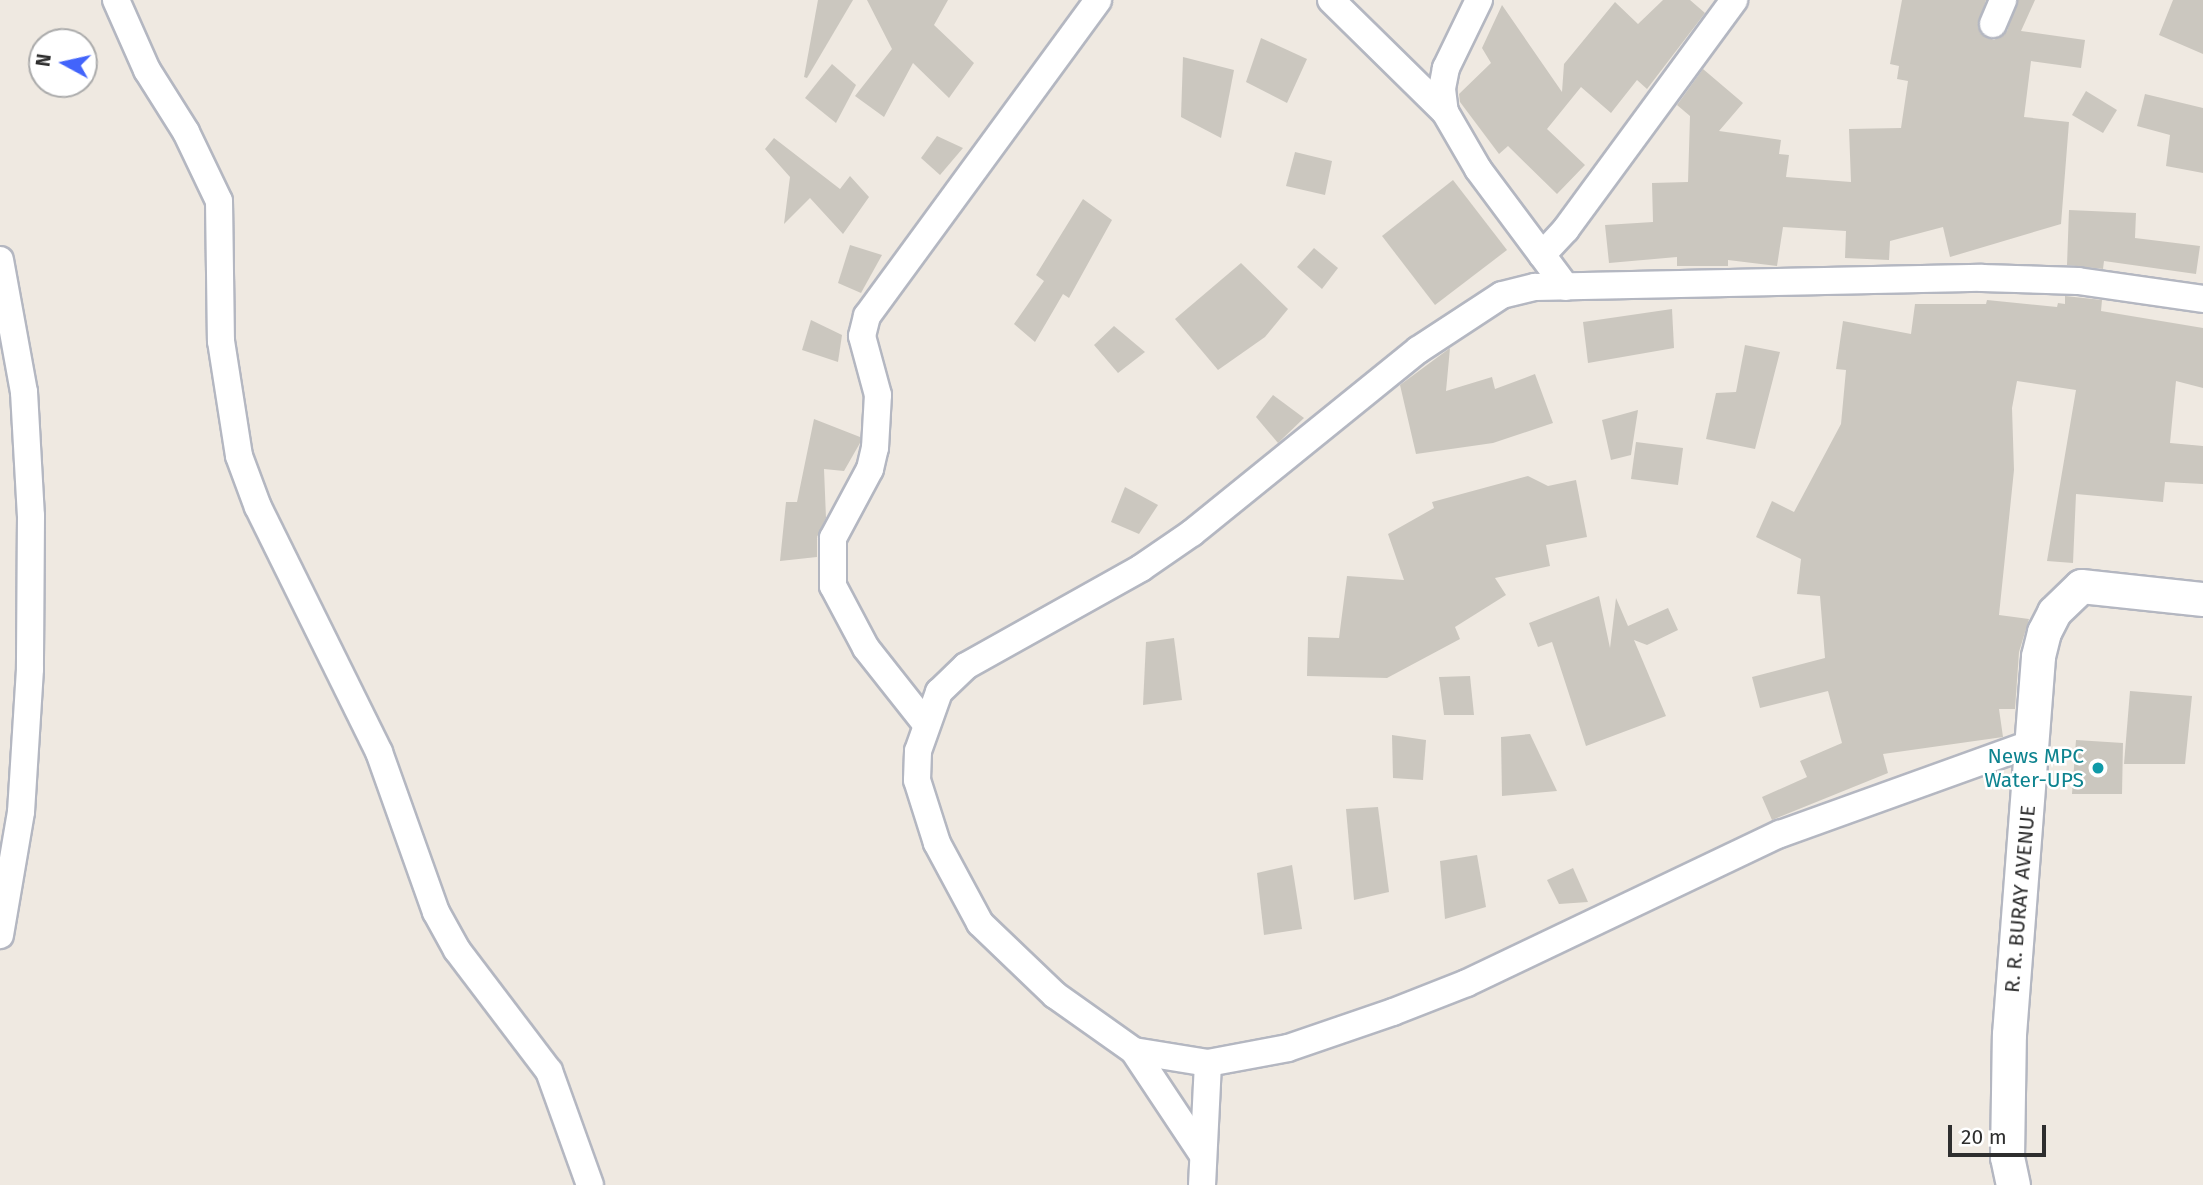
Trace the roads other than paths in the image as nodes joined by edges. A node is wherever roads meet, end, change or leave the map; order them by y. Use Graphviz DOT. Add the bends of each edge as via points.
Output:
graph roads {
  1 [pos="116,0"];
  2 [pos="1098,0"];
  3 [pos="1331,0"];
  4 [pos="1479,0"];
  5 [pos="1734,0"];
  6 [pos="1445,112"];
  7 [pos="1542,255"];
  8 [pos="0,260"];
  9 [pos="1566,287"];
  10 [pos="2203,299"];
  11 [pos="2203,599"];
  12 [pos="926,724"];
  13 [pos="2033,743"];
  14 [pos="0,935"];
  15 [pos="1133,1051"];
  16 [pos="1208,1063"];
  17 [pos="1201,1152"];
  18 [pos="590,1185"];
  19 [pos="1202,1185"];
  20 [pos="2013,1185"];
  1 -- 18 [label="street" via="147,71 186,132 219,201 221,341 240,456 258,508 379,752 436,912 457,950 549,1071"];
  2 -- 12 [label="street" via="867,316 862,336 877,395 876,448 870,469 833,538 833,586 866,648"];
  3 -- 6 [label="street"];
  4 -- 6 [label="street" via="1446,68 1441,89"];
  5 -- 7 [label="street" via="1566,229"];
  6 -- 7 [label="street" via="1478,169"];
  7 -- 9 [label="street"];
  8 -- 14 [label="street" via="24,392 31,516 30,669 21,812"];
  9 -- 10 [label="street" via="1982,278 2078,281"];
  9 -- 12 [label="street" via="1535,287 1502,295 1451,326 1192,533 1141,568 966,666 939,692"];
  11 -- 13 [label="street, R. R. BURAY AVENUE" via="2081,586 2054,612 2044,632 2038,656"];
  12 -- 15 [label="street" via="918,751 917,780 937,843 980,923 1055,995"];
  13 -- 16 [label="street" via="1780,834 1479,978 1394,1012 1288,1048"];
  13 -- 20 [label="street, R. R. BURAY AVENUE" via="2009,1034 2007,1157"];
  15 -- 16 [label="street"];
  15 -- 17 [label="street"];
  16 -- 17 [label="street"];
  17 -- 19 [label="street"];
}
